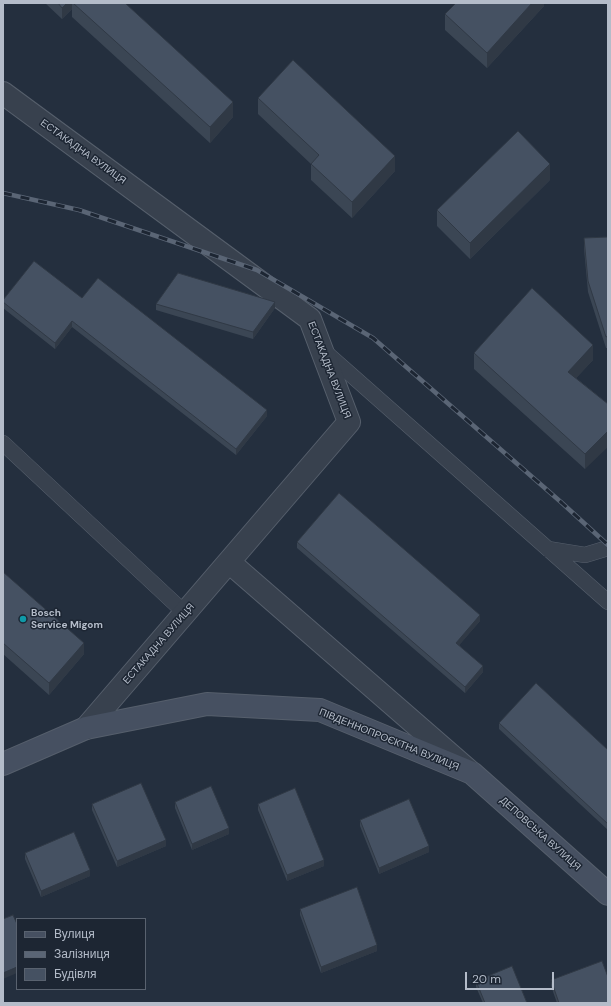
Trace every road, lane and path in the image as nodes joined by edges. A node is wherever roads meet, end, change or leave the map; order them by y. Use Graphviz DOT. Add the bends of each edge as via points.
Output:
graph roads {
  1 [pos="3,93"];
  2 [pos="321,348"];
  3 [pos="3,443"];
  4 [pos="608,548"];
  5 [pos="548,549"];
  6 [pos="229,562"];
  7 [pos="608,602"];
  8 [pos="185,613"];
  9 [pos="86,728"];
  10 [pos="3,764"];
  11 [pos="472,773"];
  12 [pos="608,894"];
  1 -- 2 [label="street, ЕСТАКАДНА ВУЛИЦЯ" via="310,318"];
  2 -- 5 [label="lane"];
  2 -- 6 [label="street, ЕСТАКАДНА ВУЛИЦЯ" via="349,422"];
  3 -- 8 [label="lane"];
  4 -- 5 [label="lane" via="585,555"];
  5 -- 7 [label="lane"];
  6 -- 8 [label="street, ЕСТАКАДНА ВУЛИЦЯ"];
  6 -- 11 [label="street"];
  8 -- 9 [label="street, ЕСТАКАДНА ВУЛИЦЯ"];
  9 -- 10 [label="main road, ПІВДЕННОПРОЄКТНА ВУЛИЦЯ"];
  9 -- 11 [label="main road, ПІВДЕННОПРОЄКТНА ВУЛИЦЯ" via="207,704 320,710"];
  11 -- 12 [label="main road, ДЕПОВСЬКА ВУЛИЦЯ"];
}
